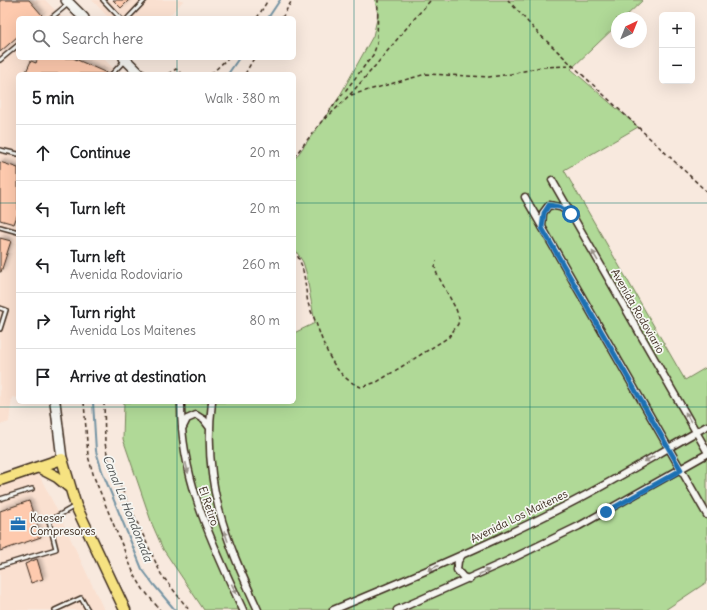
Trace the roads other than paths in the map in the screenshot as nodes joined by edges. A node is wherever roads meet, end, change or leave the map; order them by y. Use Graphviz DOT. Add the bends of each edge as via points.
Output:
graph roads {
  1 [pos="103,0"];
  2 [pos="145,0"];
  3 [pos="68,1"];
  4 [pos="53,16"];
  5 [pos="82,16"];
  6 [pos="118,16"];
  7 [pos="130,16"];
  8 [pos="16,47"];
  9 [pos="0,60"];
  10 [pos="124,60"];
  11 [pos="126,60"];
  12 [pos="114,72"];
  13 [pos="138,72"];
  14 [pos="0,150"];
  15 [pos="16,154"];
  16 [pos="552,180"];
  17 [pos="525,197"];
  18 [pos="571,214"];
  19 [pos="0,227"];
  20 [pos="542,228"];
  21 [pos="16,231"];
  22 [pos="0,308"];
  23 [pos="0,330"];
  24 [pos="55,404"];
  25 [pos="181,404"];
  26 [pos="212,404"];
  27 [pos="707,426"];
  28 [pos="210,428"];
  29 [pos="181,430"];
  30 [pos="696,432"];
  31 [pos="668,448"];
  32 [pos="707,453"];
  33 [pos="62,459"];
  34 [pos="38,467"];
  35 [pos="681,470"];
  36 [pos="0,480"];
  37 [pos="69,487"];
  38 [pos="32,489"];
  39 [pos="0,499"];
  40 [pos="76,506"];
  41 [pos="707,516"];
  42 [pos="462,555"];
  43 [pos="0,566"];
  44 [pos="469,579"];
  45 [pos="55,610"];
  46 [pos="88,610"];
  47 [pos="125,610"];
  48 [pos="243,610"];
  49 [pos="258,610"];
  50 [pos="333,610"];
  51 [pos="397,610"];
  1 -- 6 [label="lane"];
  2 -- 7 [label="lane"];
  3 -- 4 [label="lane"];
  3 -- 5 [label="main road"];
  8 -- 9 [label="lane"];
  10 -- 12 [label="lane"];
  11 -- 13 [label="main road"];
  14 -- 15 [label="lane"];
  16 -- 18 [label="street, Avenida Rodoviario"];
  17 -- 20 [label="street"];
  18 -- 20 [label="street" via="560,207 549,205 544,213"];
  30 -- 18 [label="street, Avenida Rodoviario, one-way"];
  19 -- 21 [label="lane"];
  20 -- 31 [label="street"];
  22 -- 23 [label="lane" via="6,310"];
  24 -- 33 [label="main road"];
  25 -- 29 [label="street, El Retiro"];
  26 -- 28 [label="street, El Retiro"];
  27 -- 30 [label="street, Avenida Los Maitenes"];
  28 -- 29 [label="street" via="204,420 196,416 188,419"];
  49 -- 28 [label="street, El Retiro, one-way" via="221,522 213,480"];
  29 -- 48 [label="street, El Retiro, one-way" via="198,508"];
  30 -- 31 [label="street, Avenida Los Maitenes"];
  30 -- 32 [label="street, Avenida Rodoviario"];
  31 -- 35 [label="street"];
  31 -- 42 [label="street, Avenida Los Maitenes, one-way" via="575,501"];
  32 -- 35 [label="street"];
  33 -- 34 [label="main road"];
  33 -- 37 [label="main road"];
  34 -- 36 [label="main road"];
  34 -- 37 [label="main road"];
  35 -- 41 [label="street"];
  44 -- 35 [label="street, one-way" via="579,526"];
  37 -- 40 [label="main road"];
  38 -- 39 [label="lane"];
  40 -- 43 [label="lane" via="49,521 56,549"];
  40 -- 47 [label="main road"];
  42 -- 44 [label="street" via="457,570"];
  42 -- 50 [label="street, Avenida Los Maitenes, one-way"];
  44 -- 51 [label="street"];
  45 -- 46 [label="lane" via="81,598"];
}
